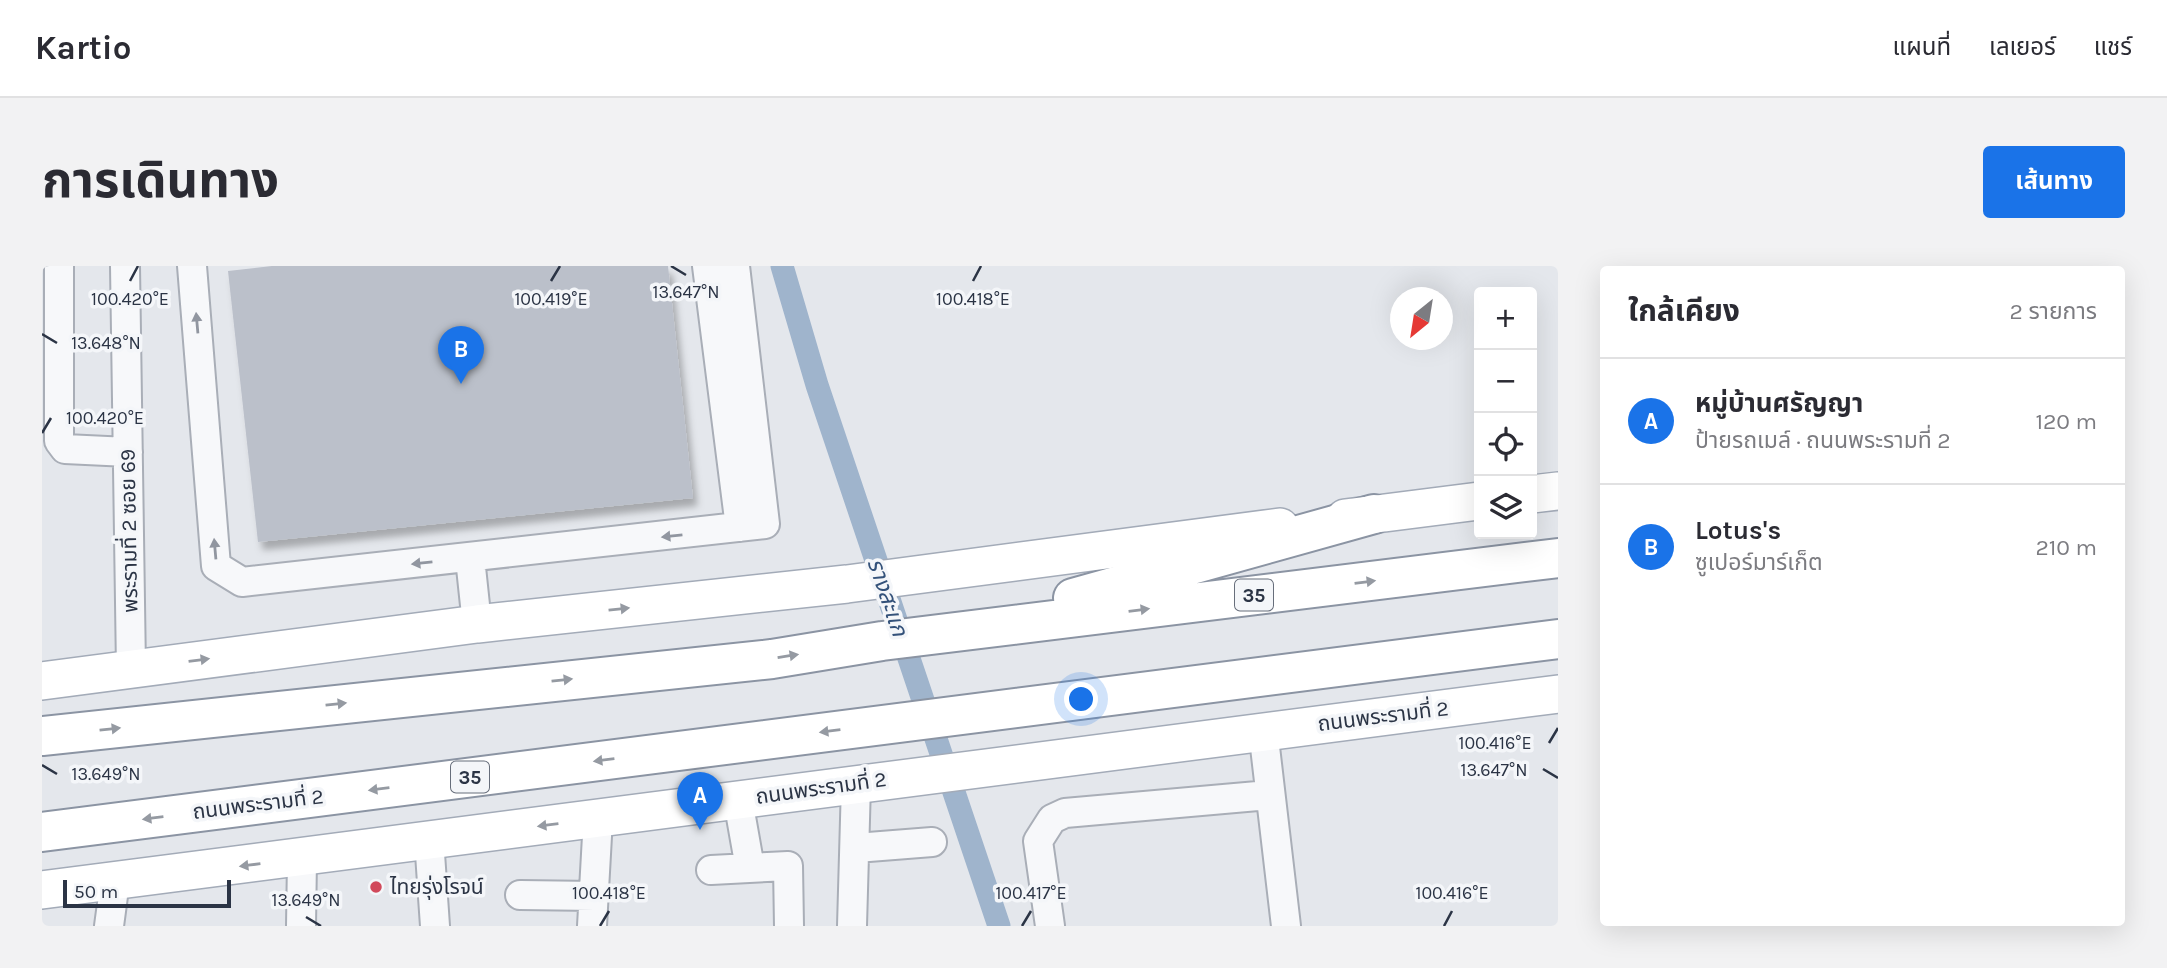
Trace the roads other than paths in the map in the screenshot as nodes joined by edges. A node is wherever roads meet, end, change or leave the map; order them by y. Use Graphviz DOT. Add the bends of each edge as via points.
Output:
graph roads {
  1 [pos="59,266"];
  2 [pos="125,266"];
  3 [pos="192,266"];
  4 [pos="707,266"];
  5 [pos="735,266"];
  6 [pos="128,452"];
  7 [pos="1558,491"];
  8 [pos="1537,493"];
  9 [pos="1474,502"];
  10 [pos="1374,514"];
  11 [pos="753,526"];
  12 [pos="470,558"];
  13 [pos="1558,558"];
  14 [pos="477,624"];
  15 [pos="950,633"];
  16 [pos="1558,639"];
  17 [pos="131,669"];
  18 [pos="42,681"];
  19 [pos="1558,694"];
  20 [pos="1263,730"];
  21 [pos="42,736"];
  22 [pos="856,784"];
  23 [pos="1269,795"];
  24 [pos="738,800"];
  25 [pos="598,818"];
  26 [pos="42,832"];
  27 [pos="429,839"];
  28 [pos="932,842"];
  29 [pos="856,848"];
  30 [pos="302,859"];
  31 [pos="750,868"];
  32 [pos="711,870"];
  33 [pos="115,881"];
  34 [pos="42,890"];
  35 [pos="520,895"];
  36 [pos="595,896"];
  37 [pos="109,926"];
  38 [pos="302,926"];
  39 [pos="435,926"];
  40 [pos="593,926"];
  41 [pos="789,926"];
  42 [pos="852,926"];
  43 [pos="1050,926"];
  44 [pos="1286,926"];
  1 -- 6 [label="street" via="60,441 65,449"];
  2 -- 6 [label="street, พระรามที่ 2 ซอย 69"];
  12 -- 3 [label="street, one-way" via="242,582 216,566"];
  4 -- 11 [label="street"];
  5 -- 11 [label="street"];
  6 -- 17 [label="street, พระรามที่ 2 ซอย 69"];
  7 -- 8 [label="main road"];
  9 -- 10 [label="main road"];
  14 -- 10 [label="main road, one-way" via="847,584"];
  10 -- 15 [label="highway"];
  11 -- 12 [label="street, one-way"];
  12 -- 14 [label="street"];
  15 -- 13 [label="highway, 35, one-way"];
  17 -- 14 [label="main road, one-way"];
  21 -- 15 [label="highway, 35, one-way" via="772,659"];
  16 -- 26 [label="highway, ถนนพระรามที่ 2 / 35, one-way"];
  17 -- 18 [label="main road"];
  19 -- 20 [label="main road, ถนนพระรามที่ 2"];
  20 -- 22 [label="main road, ถนนพระรามที่ 2"];
  20 -- 23 [label="street"];
  22 -- 24 [label="main road, ถนนพระรามที่ 2"];
  22 -- 29 [label="street"];
  23 -- 43 [label="street" via="1065,813 1052,819 1038,841"];
  23 -- 44 [label="street"];
  24 -- 25 [label="main road, ถนนพระรามที่ 2"];
  24 -- 31 [label="street"];
  25 -- 27 [label="main road, ถนนพระรามที่ 2, one-way"];
  25 -- 36 [label="street"];
  27 -- 30 [label="main road, ถนนพระรามที่ 2"];
  27 -- 39 [label="street"];
  28 -- 29 [label="street"];
  29 -- 42 [label="street"];
  30 -- 33 [label="main road, ถนนพระรามที่ 2, one-way"];
  30 -- 38 [label="street"];
  31 -- 32 [label="street"];
  31 -- 41 [label="street" via="788,866"];
  33 -- 34 [label="main road, ถนนพระรามที่ 2"];
  33 -- 37 [label="street"];
  35 -- 36 [label="street"];
  36 -- 40 [label="street"];
}
